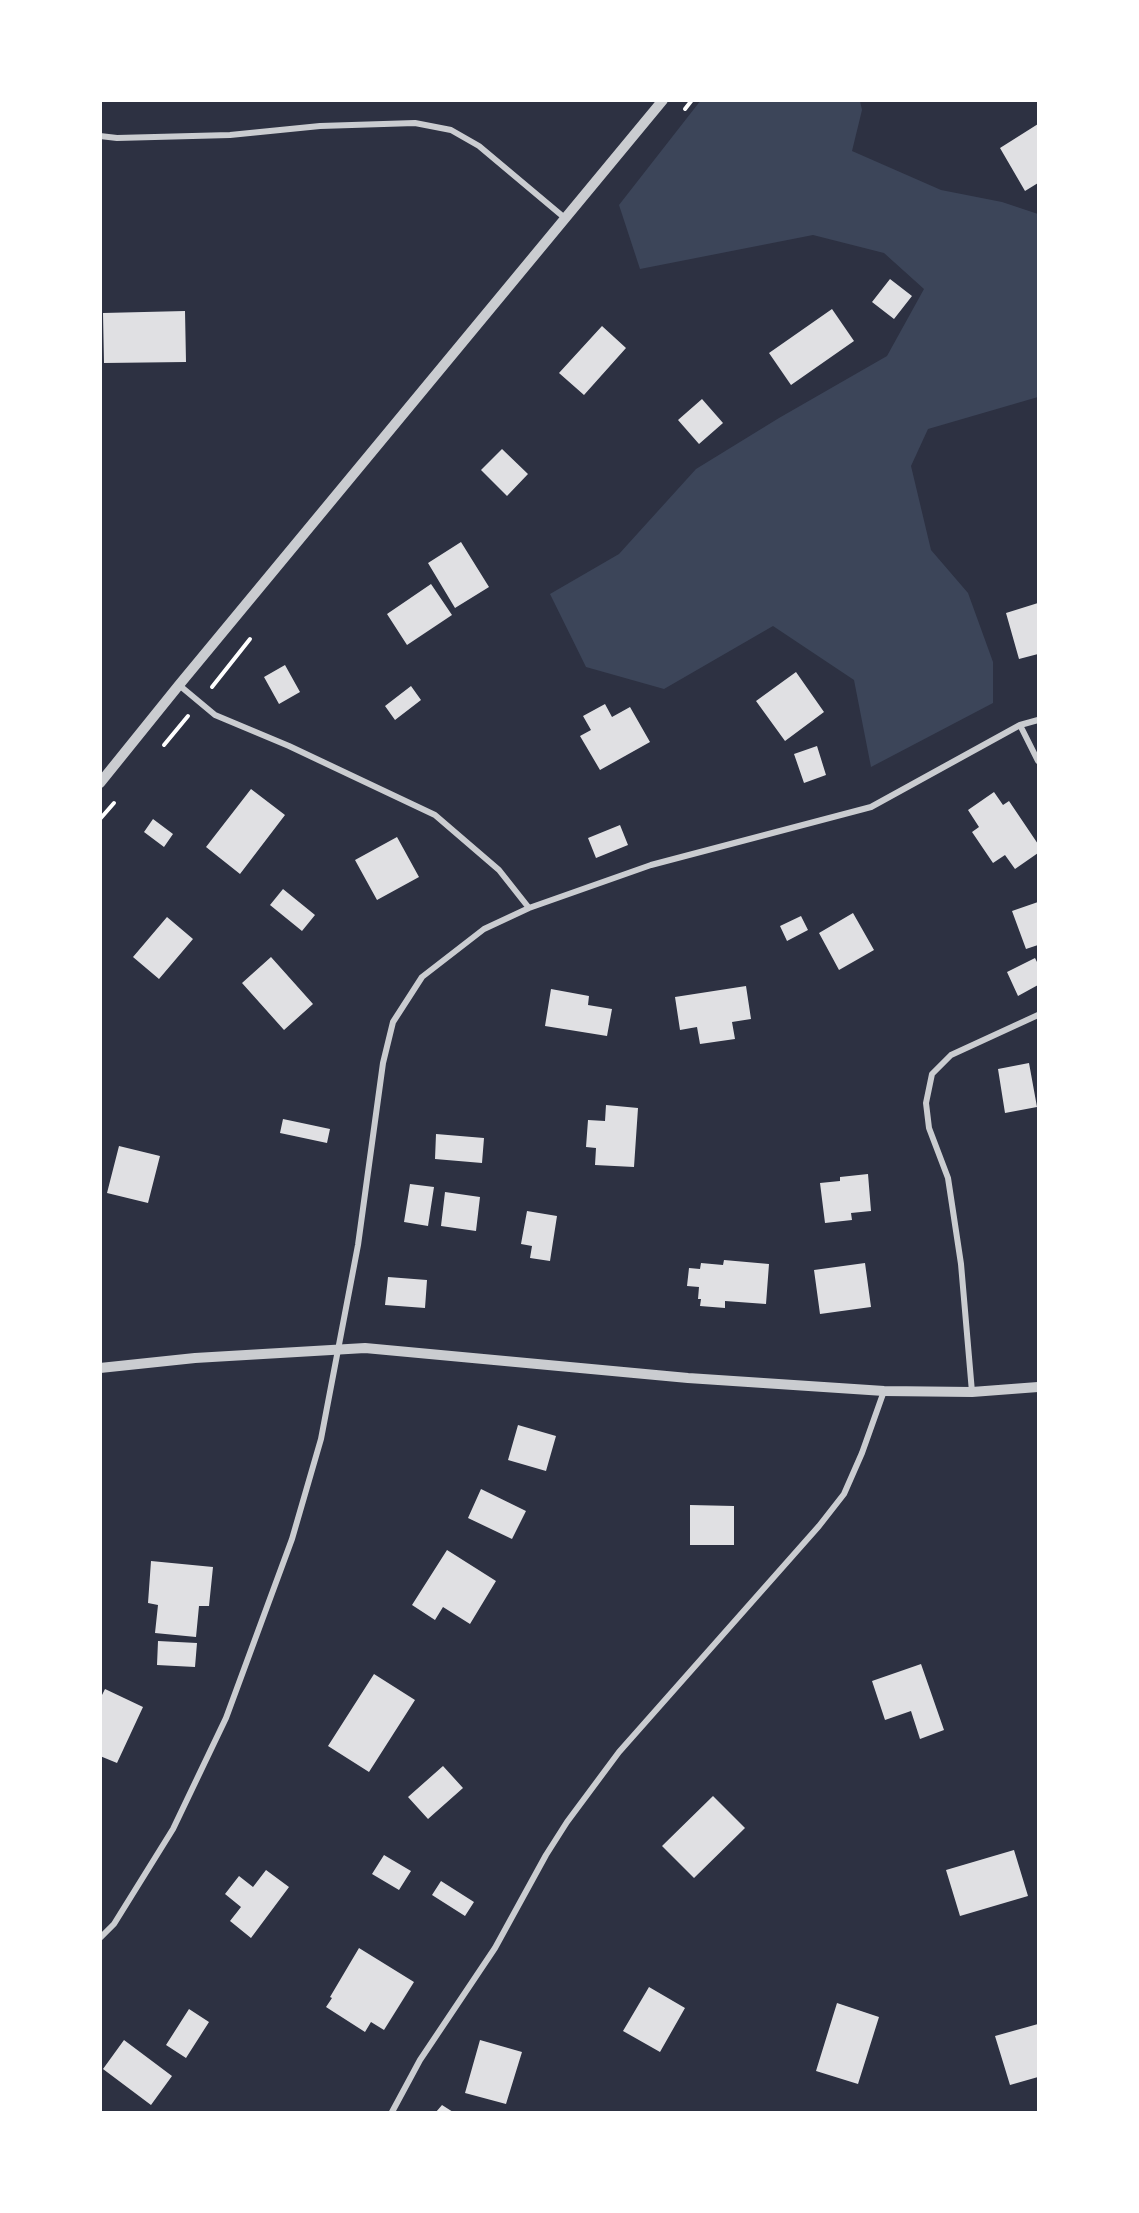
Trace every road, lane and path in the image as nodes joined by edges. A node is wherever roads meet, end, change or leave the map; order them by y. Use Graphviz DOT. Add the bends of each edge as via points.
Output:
graph roads {
  1 [pos="663,100"];
  2 [pos="100,136"];
  3 [pos="566,219"];
  4 [pos="179,685"];
  5 [pos="1038,720"];
  6 [pos="1020,725"];
  7 [pos="1038,761"];
  8 [pos="100,783"];
  9 [pos="528,908"];
  10 [pos="1038,1015"];
  11 [pos="337,1350"];
  12 [pos="100,1368"];
  13 [pos="1038,1387"];
  14 [pos="884,1391"];
  15 [pos="972,1392"];
  16 [pos="100,1938"];
  17 [pos="392,2112"];
  1 -- 3 [label="street"];
  2 -- 3 [label="street" via="230,135 320,126 415,123 451,130 479,146"];
  3 -- 4 [label="street"];
  4 -- 8 [label="street"];
  4 -- 9 [label="street" via="214,715 435,815 499,870"];
  5 -- 6 [label="street"];
  6 -- 7 [label="street"];
  6 -- 9 [label="street" via="871,807 651,865"];
  9 -- 11 [label="street" via="484,929 422,977 393,1022 383,1063 358,1245"];
  10 -- 15 [label="street" via="951,1055 932,1074 926,1103 928,1128 948,1178"];
  11 -- 12 [label="street"];
  11 -- 14 [label="street" via="364,1348 688,1378"];
  11 -- 16 [label="street" via="321,1439 292,1539 226,1718 173,1829 114,1924"];
  13 -- 15 [label="street"];
  14 -- 15 [label="street"];
  14 -- 17 [label="street" via="844,1494 619,1752 567,1822 495,1948 420,2060"];
}
